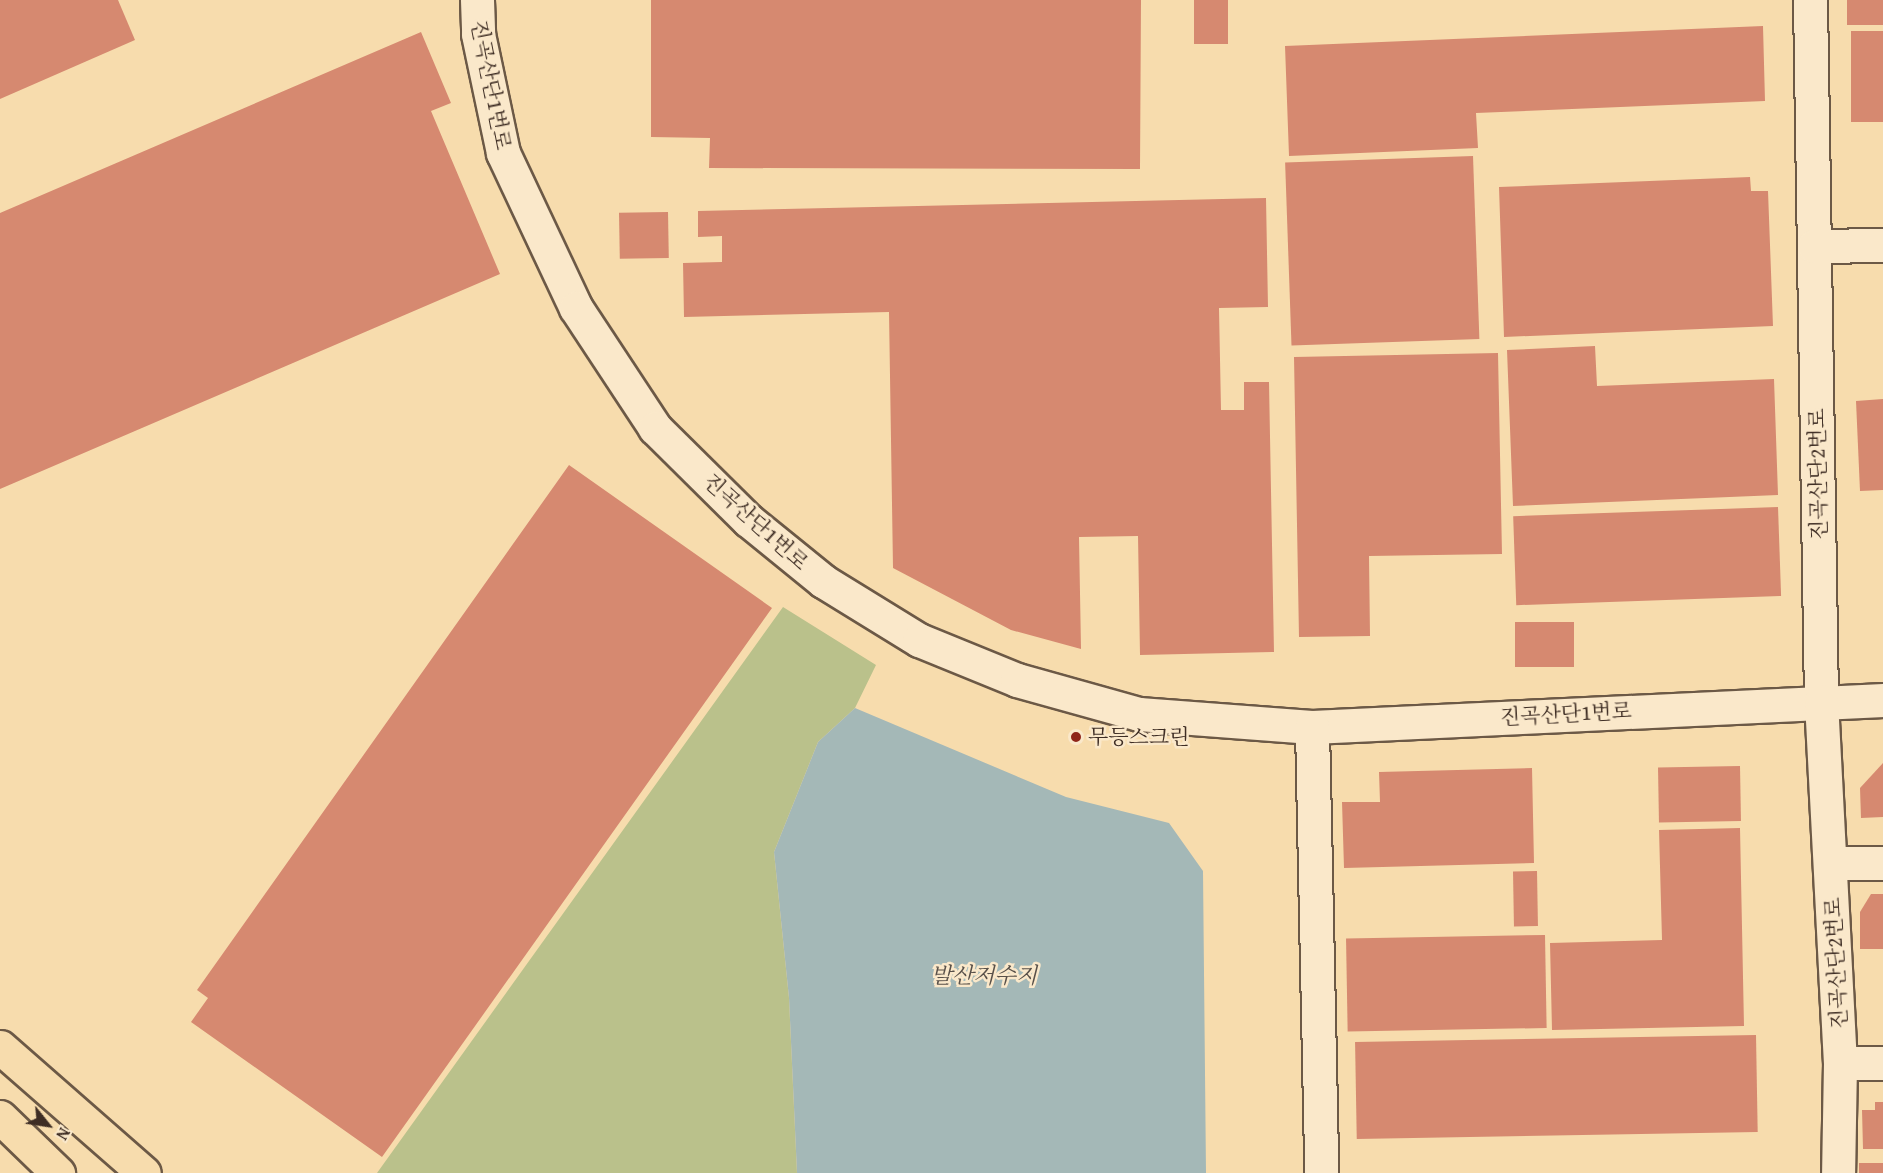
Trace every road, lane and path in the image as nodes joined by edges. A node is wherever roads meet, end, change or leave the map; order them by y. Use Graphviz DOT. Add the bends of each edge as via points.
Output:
graph roads {
  1 [pos="477,0"];
  2 [pos="1810,0"];
  3 [pos="1883,245"];
  4 [pos="1814,246"];
  5 [pos="1821,700"];
  6 [pos="1883,700"];
  7 [pos="1312,727"];
  8 [pos="1831,863"];
  9 [pos="1883,863"];
  10 [pos="0,1047"];
  11 [pos="1840,1063"];
  12 [pos="1883,1063"];
  13 [pos="0,1117"];
  14 [pos="58,1173"];
  15 [pos="144,1173"];
  16 [pos="1321,1173"];
  17 [pos="1838,1173"];
  1 -- 7 [label="street, 진곡산단1번로" via="478,34 503,153 576,308 655,428 748,520 824,581 919,640 1017,680 1138,714"];
  2 -- 4 [label="street, 진곡산단2번로"];
  3 -- 4 [label="street"];
  4 -- 5 [label="street, 진곡산단2번로"];
  5 -- 6 [label="street"];
  5 -- 7 [label="street, 진곡산단1번로"];
  5 -- 8 [label="street, 진곡산단2번로"];
  7 -- 16 [label="street"];
  8 -- 9 [label="street"];
  8 -- 11 [label="street, 진곡산단2번로"];
  10 -- 15 [label="highway"];
  11 -- 12 [label="street"];
  11 -- 17 [label="street, 진곡산단2번로"];
  13 -- 14 [label="highway"];
}
